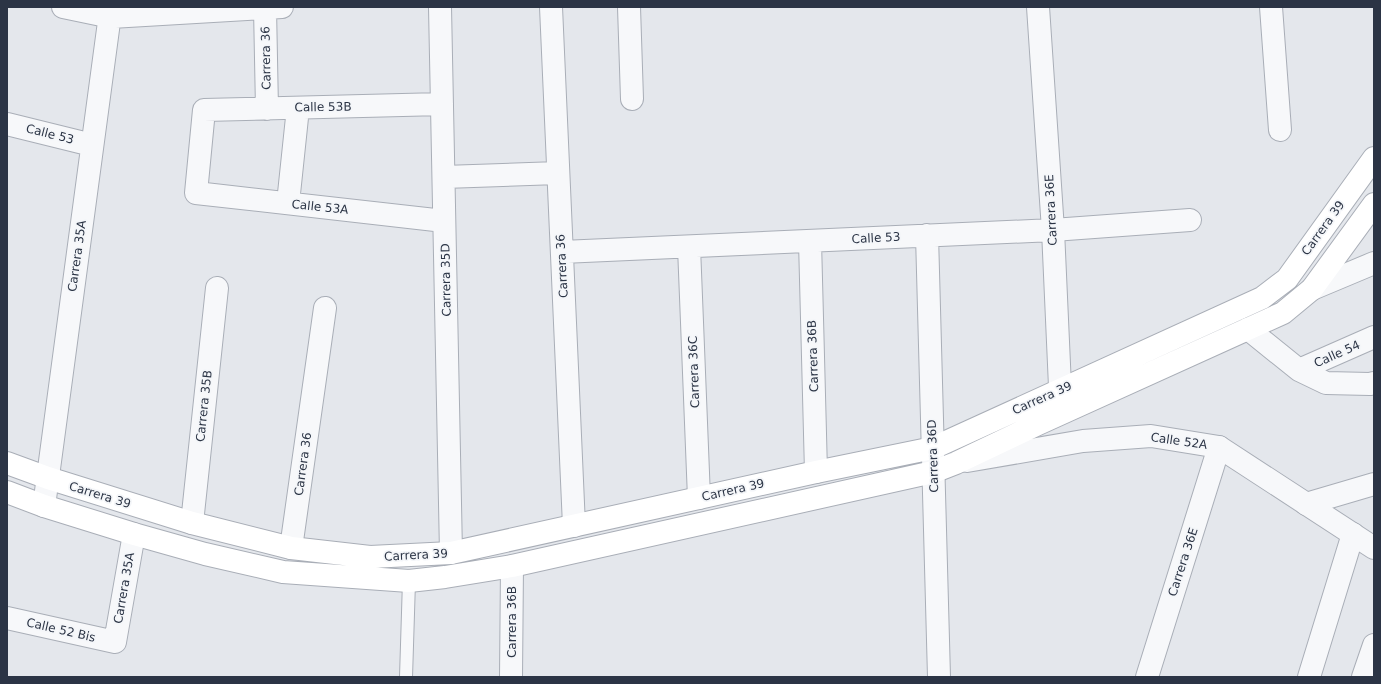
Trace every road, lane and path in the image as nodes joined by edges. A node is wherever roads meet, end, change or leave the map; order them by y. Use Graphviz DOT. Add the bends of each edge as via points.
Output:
graph roads {
  1 [pos="63,7"];
  2 [pos="440,7"];
  3 [pos="551,7"];
  4 [pos="629,7"];
  5 [pos="1038,7"];
  6 [pos="1271,7"];
  7 [pos="273,8"];
  8 [pos="111,12"];
  9 [pos="632,99"];
  10 [pos="442,104"];
  11 [pos="298,108"];
  12 [pos="267,109"];
  13 [pos="7,124"];
  14 [pos="1280,130"];
  15 [pos="92,145"];
  16 [pos="1374,158"];
  17 [pos="558,173"];
  18 [pos="444,177"];
  19 [pos="196,193"];
  20 [pos="288,203"];
  21 [pos="1374,204"];
  22 [pos="1190,220"];
  23 [pos="444,221"];
  24 [pos="1053,230"];
  25 [pos="926,235"];
  26 [pos="810,241"];
  27 [pos="689,247"];
  28 [pos="562,252"];
  29 [pos="1374,263"];
  30 [pos="217,288"];
  31 [pos="1312,289"];
  32 [pos="325,308"];
  33 [pos="1248,329"];
  34 [pos="1374,337"];
  35 [pos="1299,370"];
  36 [pos="1374,383"];
  37 [pos="1059,390"];
  38 [pos="1061,414"];
  39 [pos="1220,447"];
  40 [pos="933,448"];
  41 [pos="7,463"];
  42 [pos="956,463"];
  43 [pos="816,472"];
  44 [pos="934,472"];
  45 [pos="48,478"];
  46 [pos="1374,484"];
  47 [pos="7,492"];
  48 [pos="699,498"];
  49 [pos="1306,504"];
  50 [pos="44,506"];
  51 [pos="192,523"];
  52 [pos="574,526"];
  53 [pos="134,534"];
  54 [pos="1353,534"];
  55 [pos="291,548"];
  56 [pos="1374,548"];
  57 [pos="451,553"];
  58 [pos="512,566"];
  59 [pos="410,581"];
  60 [pos="7,618"];
  61 [pos="115,642"];
  62 [pos="1374,645"];
  63 [pos="406,677"];
  64 [pos="511,677"];
  65 [pos="939,677"];
  66 [pos="1147,677"];
  67 [pos="1309,677"];
  68 [pos="1363,677"];
  1 -- 8 [label="street"];
  2 -- 10 [label="street, Carrera 35D"];
  3 -- 17 [label="street, Carrera 36"];
  4 -- 9 [label="street"];
  5 -- 24 [label="street, Carrera 36E"];
  6 -- 14 [label="street"];
  7 -- 8 [label="street"];
  7 -- 12 [label="street, Carrera 36"];
  8 -- 15 [label="street, Carrera 35A"];
  10 -- 11 [label="street, Calle 53B"];
  10 -- 18 [label="street, Carrera 35D"];
  11 -- 12 [label="street, Calle 53B"];
  11 -- 20 [label="street"];
  12 -- 19 [label="street, Calle 53B" via="204,110"];
  13 -- 15 [label="street, Calle 53"];
  15 -- 45 [label="street, Carrera 35A"];
  16 -- 37 [label="main road, Carrera 39" via="1287,279 1262,298"];
  17 -- 18 [label="street"];
  17 -- 28 [label="street, Carrera 36"];
  18 -- 23 [label="street, Carrera 35D"];
  19 -- 20 [label="street, Calle 53A"];
  20 -- 23 [label="street, Calle 53A"];
  21 -- 31 [label="main road, Carrera 39"];
  22 -- 24 [label="street, Calle 53"];
  23 -- 57 [label="street, Carrera 35D"];
  24 -- 25 [label="street, Calle 53"];
  24 -- 37 [label="street, Carrera 36E"];
  25 -- 26 [label="street, Calle 53"];
  25 -- 40 [label="street, Carrera 36D"];
  26 -- 27 [label="street, Calle 53"];
  26 -- 43 [label="street, Carrera 36B"];
  27 -- 28 [label="street, Calle 53"];
  27 -- 48 [label="street, Carrera 36C"];
  28 -- 52 [label="street, Carrera 36"];
  29 -- 31 [label="street"];
  30 -- 51 [label="street, Carrera 35B"];
  31 -- 33 [label="main road, Carrera 39" via="1283,313"];
  32 -- 55 [label="street, Carrera 36"];
  33 -- 35 [label="street"];
  33 -- 38 [label="main road, Carrera 39"];
  34 -- 35 [label="street, Calle 54"];
  35 -- 36 [label="street" via="1326,383"];
  37 -- 38 [label="street, Carrera 36E"];
  37 -- 40 [label="main road, Carrera 39"];
  38 -- 42 [label="main road, Carrera 39"];
  39 -- 42 [label="street, Calle 52A" via="1151,436 1083,441"];
  39 -- 49 [label="street, Calle 52A"];
  39 -- 66 [label="street, Carrera 36E"];
  40 -- 43 [label="main road, Carrera 39"];
  40 -- 44 [label="street, Carrera 36D"];
  41 -- 45 [label="main road, Carrera 39"];
  42 -- 44 [label="main road, Carrera 39"];
  43 -- 48 [label="main road, Carrera 39"];
  44 -- 58 [label="main road, Carrera 39"];
  44 -- 65 [label="street, Carrera 36D"];
  45 -- 50 [label="street, Carrera 35A"];
  45 -- 51 [label="main road, Carrera 39"];
  46 -- 49 [label="street"];
  47 -- 50 [label="main road, Carrera 39"];
  48 -- 52 [label="main road, Carrera 39"];
  49 -- 54 [label="street, Calle 52A"];
  50 -- 53 [label="main road, Carrera 39"];
  51 -- 55 [label="main road, Carrera 39"];
  52 -- 57 [label="main road, Carrera 39"];
  53 -- 59 [label="main road, Carrera 39" via="283,572"];
  53 -- 61 [label="street, Carrera 35A"];
  54 -- 56 [label="street, Calle 52A"];
  54 -- 67 [label="street"];
  55 -- 57 [label="main road, Carrera 39" via="370,557"];
  58 -- 59 [label="main road, Carrera 39"];
  58 -- 64 [label="street, Carrera 36B"];
  59 -- 63 [label="lane"];
  60 -- 61 [label="street, Calle 52 Bis"];
  62 -- 68 [label="street"];
}
